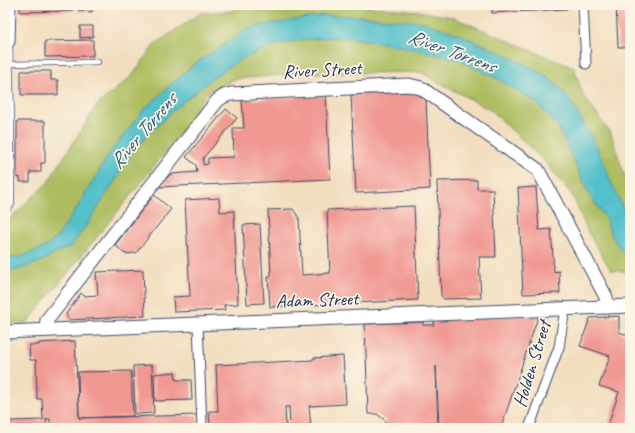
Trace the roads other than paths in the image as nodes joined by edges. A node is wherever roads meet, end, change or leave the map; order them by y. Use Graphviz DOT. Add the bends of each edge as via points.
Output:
graph roads {
  1 [pos="11,5"];
  2 [pos="583,5"];
  3 [pos="8,42"];
  4 [pos="98,62"];
  5 [pos="11,64"];
  6 [pos="586,64"];
  7 [pos="5,125"];
  8 [pos="12,125"];
  9 [pos="5,212"];
  10 [pos="630,306"];
  11 [pos="607,307"];
  12 [pos="565,309"];
  13 [pos="198,323"];
  14 [pos="46,330"];
  15 [pos="5,332"];
  16 [pos="202,428"];
  17 [pos="529,428"];
  1 -- 3 [label="street"];
  2 -- 6 [label="street"];
  3 -- 5 [label="lane"];
  4 -- 5 [label="lane"];
  5 -- 8 [label="lane"];
  7 -- 8 [label="lane"];
  8 -- 9 [label="lane" via="12,204"];
  10 -- 11 [label="street, Adam Street"];
  11 -- 12 [label="street, Adam Street"];
  11 -- 14 [label="street, River Street" via="606,297 538,170 421,88 409,84 231,94 217,100 47,320"];
  12 -- 13 [label="street, Adam Street"];
  12 -- 17 [label="street, Holden Street" via="559,347"];
  13 -- 14 [label="street, Adam Street"];
  13 -- 16 [label="street"];
  14 -- 15 [label="street, Adam Street"];
}
